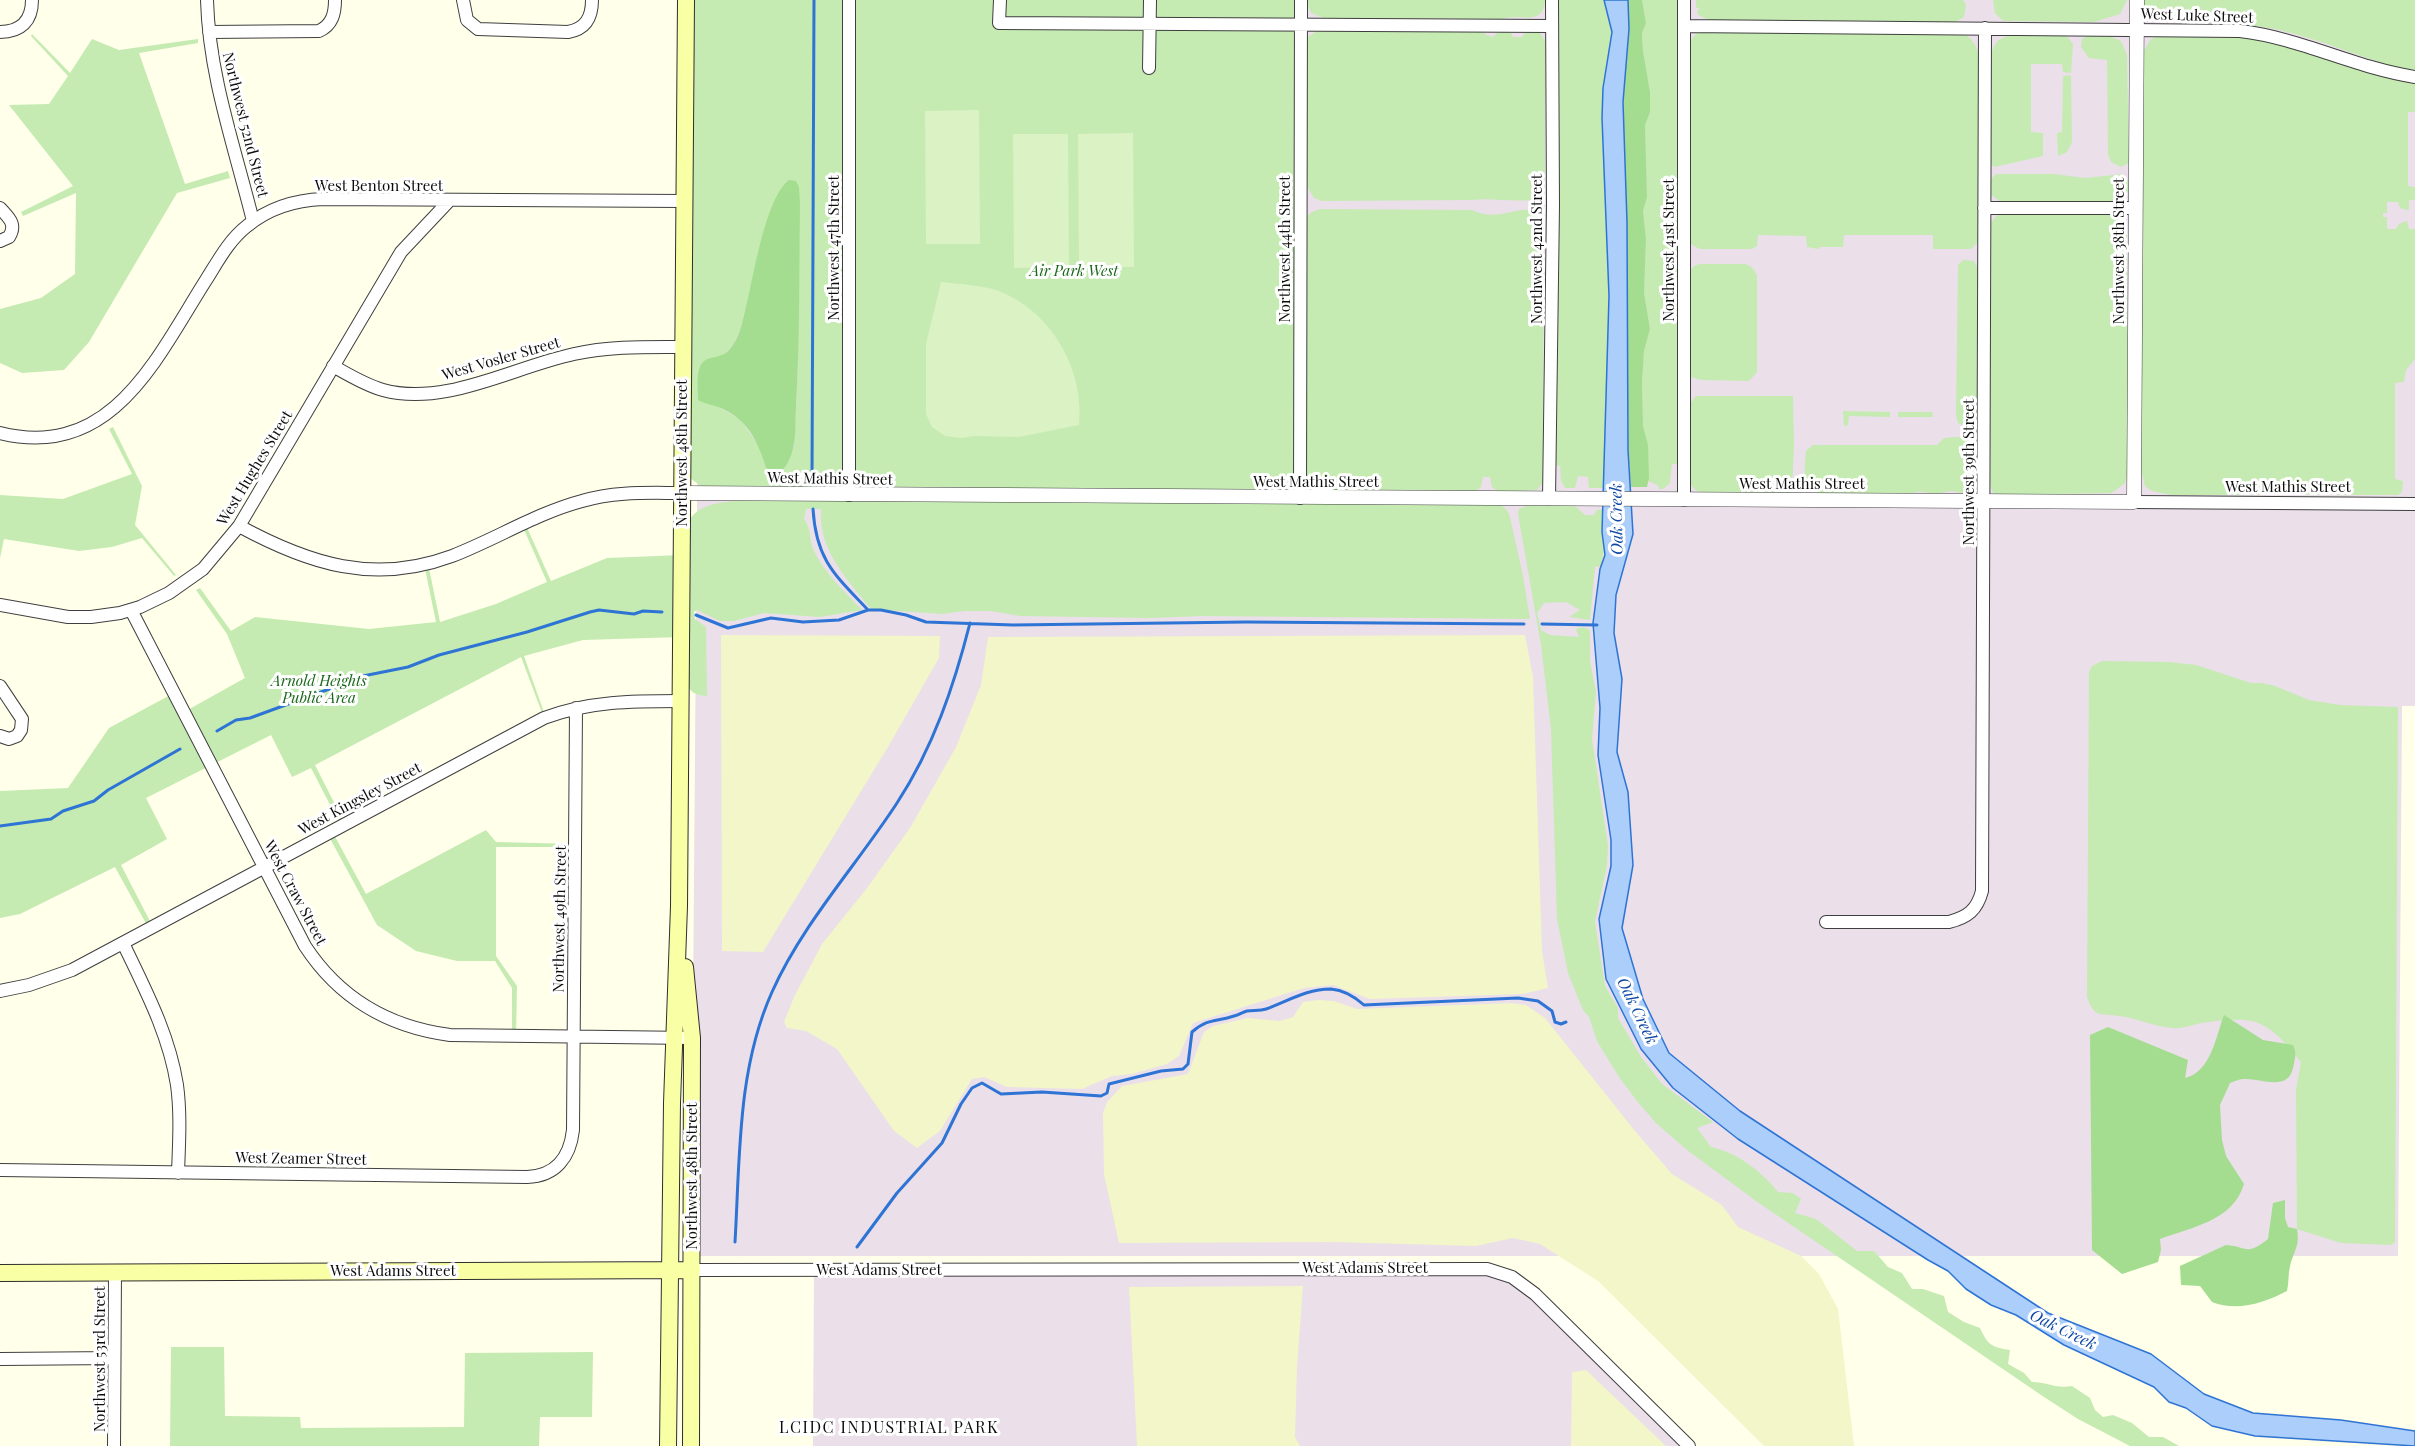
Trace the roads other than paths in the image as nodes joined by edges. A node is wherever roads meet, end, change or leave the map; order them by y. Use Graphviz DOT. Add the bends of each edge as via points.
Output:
graph roads {
  1 [pos="32,0"];
  2 [pos="207,0"];
  3 [pos="335,0"];
  4 [pos="463,0"];
  5 [pos="592,0"];
  6 [pos="686,0"];
  7 [pos="849,0"];
  8 [pos="1000,0"];
  9 [pos="1150,0"];
  10 [pos="1301,0"];
  11 [pos="1552,0"];
  12 [pos="1684,0"];
  13 [pos="2137,0"];
  14 [pos="1150,24"];
  15 [pos="1301,24"];
  16 [pos="1551,26"];
  17 [pos="1684,26"];
  18 [pos="1985,28"];
  19 [pos="2137,29"];
  20 [pos="0,32"];
  21 [pos="209,32"];
  22 [pos="1149,68"];
  23 [pos="2415,77"];
  24 [pos="449,201"];
  25 [pos="684,201"];
  26 [pos="0,208"];
  27 [pos="1984,208"];
  28 [pos="2136,208"];
  29 [pos="253,221"];
  30 [pos="0,241"];
  31 [pos="683,347"];
  32 [pos="333,366"];
  33 [pos="0,433"];
  34 [pos="682,493"];
  35 [pos="849,495"];
  36 [pos="1300,498"];
  37 [pos="1550,499"];
  38 [pos="1684,500"];
  39 [pos="1984,502"];
  40 [pos="2133,502"];
  41 [pos="2415,504"];
  42 [pos="239,526"];
  43 [pos="1,609"];
  44 [pos="131,610"];
  45 [pos="0,686"];
  46 [pos="680,701"];
  47 [pos="576,708"];
  48 [pos="0,736"];
  49 [pos="264,868"];
  50 [pos="679,906"];
  51 [pos="1826,922"];
  52 [pos="123,943"];
  53 [pos="0,991"];
  54 [pos="573,1036"];
  55 [pos="674,1037"];
  56 [pos="693,1038"];
  57 [pos="573,1130"];
  58 [pos="0,1170"];
  59 [pos="178,1173"];
  60 [pos="671,1270"];
  61 [pos="692,1270"];
  62 [pos="115,1272"];
  63 [pos="0,1273"];
  64 [pos="114,1358"];
  65 [pos="0,1359"];
  66 [pos="114,1446"];
  67 [pos="668,1446"];
  68 [pos="691,1446"];
  69 [pos="1689,1446"];
  1 -- 20 [label="street" via="32,13 26,24"];
  2 -- 21 [label="street, Northwest 52nd Street"];
  3 -- 21 [label="street" via="332,20 315,32"];
  4 -- 5 [label="street" via="467,20 477,29 568,32 580,29 588,21"];
  6 -- 25 [label="main road, Northwest 48th Street"];
  7 -- 35 [label="street, Northwest 47th Street"];
  8 -- 14 [label="street" via="999,23"];
  9 -- 14 [label="street"];
  10 -- 15 [label="street, Northwest 44th Street"];
  11 -- 16 [label="street, Northwest 42nd Street"];
  12 -- 17 [label="street, Northwest 41st Street"];
  13 -- 19 [label="street, Northwest 38th Street"];
  14 -- 15 [label="street"];
  14 -- 22 [label="street"];
  15 -- 16 [label="street"];
  15 -- 36 [label="street, Northwest 44th Street"];
  16 -- 37 [label="street, Northwest 42nd Street"];
  17 -- 18 [label="street, West Luke Street"];
  17 -- 38 [label="street, Northwest 41st Street"];
  18 -- 19 [label="street, West Luke Street"];
  18 -- 27 [label="street, Northwest 39th Street"];
  19 -- 23 [label="street, West Luke Street" via="2257,33 2374,69"];
  19 -- 28 [label="street, Northwest 38th Street"];
  21 -- 29 [label="street, Northwest 52nd Street" via="217,85"];
  24 -- 25 [label="street, West Benton Street"];
  24 -- 29 [label="street, West Benton Street" via="308,200 276,209"];
  24 -- 32 [label="street, West Hughes Street" via="401,252"];
  25 -- 31 [label="main road, Northwest 48th Street"];
  26 -- 30 [label="street" via="13,225 9,237"];
  27 -- 28 [label="street"];
  27 -- 39 [label="street, Northwest 39th Street"];
  28 -- 40 [label="street, Northwest 38th Street"];
  29 -- 33 [label="street, West Benton Street" via="227,247 147,374 124,401 96,421 65,433 31,437"];
  31 -- 32 [label="street, West Vosler Street" via="621,347 574,354 423,395 383,390"];
  31 -- 34 [label="main road, Northwest 48th Street"];
  32 -- 42 [label="street, West Hughes Street"];
  34 -- 35 [label="street, West Mathis Street"];
  34 -- 42 [label="street, West Mathis Street" via="624,494 584,500 453,555 391,568 350,568 320,562 283,550"];
  34 -- 46 [label="main road, Northwest 48th Street"];
  35 -- 36 [label="street, West Mathis Street"];
  36 -- 37 [label="street, West Mathis Street"];
  37 -- 38 [label="street, West Mathis Street"];
  38 -- 39 [label="street, West Mathis Street"];
  39 -- 40 [label="street, West Mathis Street"];
  39 -- 51 [label="street, Northwest 39th Street" via="1979,904 1962,919 1949,922"];
  40 -- 41 [label="street, West Mathis Street"];
  42 -- 44 [label="street, West Hughes Street" via="193,578"];
  43 -- 44 [label="street, West Hughes Street" via="74,617"];
  44 -- 49 [label="street, West Craw Street"];
  45 -- 48 [label="street" via="22,725 17,736"];
  46 -- 47 [label="street, West Kingsley Street" via="624,701"];
  46 -- 50 [label="main road, Northwest 48th Street"];
  47 -- 49 [label="street, West Kingsley Street" via="544,718"];
  47 -- 54 [label="street, Northwest 49th Street"];
  49 -- 52 [label="street, West Kingsley Street"];
  49 -- 54 [label="street, West Craw Street" via="318,964 340,988 373,1011 401,1024 450,1035"];
  50 -- 55 [label="main road, Northwest 48th Street"];
  50 -- 56 [label="main road, Northwest 48th Street"];
  52 -- 53 [label="street, West Kingsley Street" via="62,974"];
  52 -- 59 [label="street" via="155,1010 172,1060 178,1097"];
  54 -- 55 [label="street, West Craw Street"];
  54 -- 57 [label="street, Northwest 49th Street"];
  55 -- 56 [label="street, West Craw Street"];
  55 -- 60 [label="main road, Northwest 48th Street"];
  56 -- 61 [label="main road, Northwest 48th Street"];
  57 -- 59 [label="street, West Zeamer Street" via="562,1162 546,1174 532,1177"];
  58 -- 59 [label="street, West Zeamer Street"];
  60 -- 61 [label="main road, West Adams Street"];
  60 -- 62 [label="main road, West Adams Street"];
  60 -- 67 [label="main road, Northwest 48th Street"];
  61 -- 68 [label="main road, Northwest 48th Street"];
  61 -- 69 [label="street, West Adams Street" via="1487,1269 1512,1277 1535,1294"];
  62 -- 63 [label="main road, West Adams Street"];
  62 -- 64 [label="street, Northwest 53rd Street"];
  64 -- 65 [label="street"];
  64 -- 66 [label="street, Northwest 53rd Street"];
}
